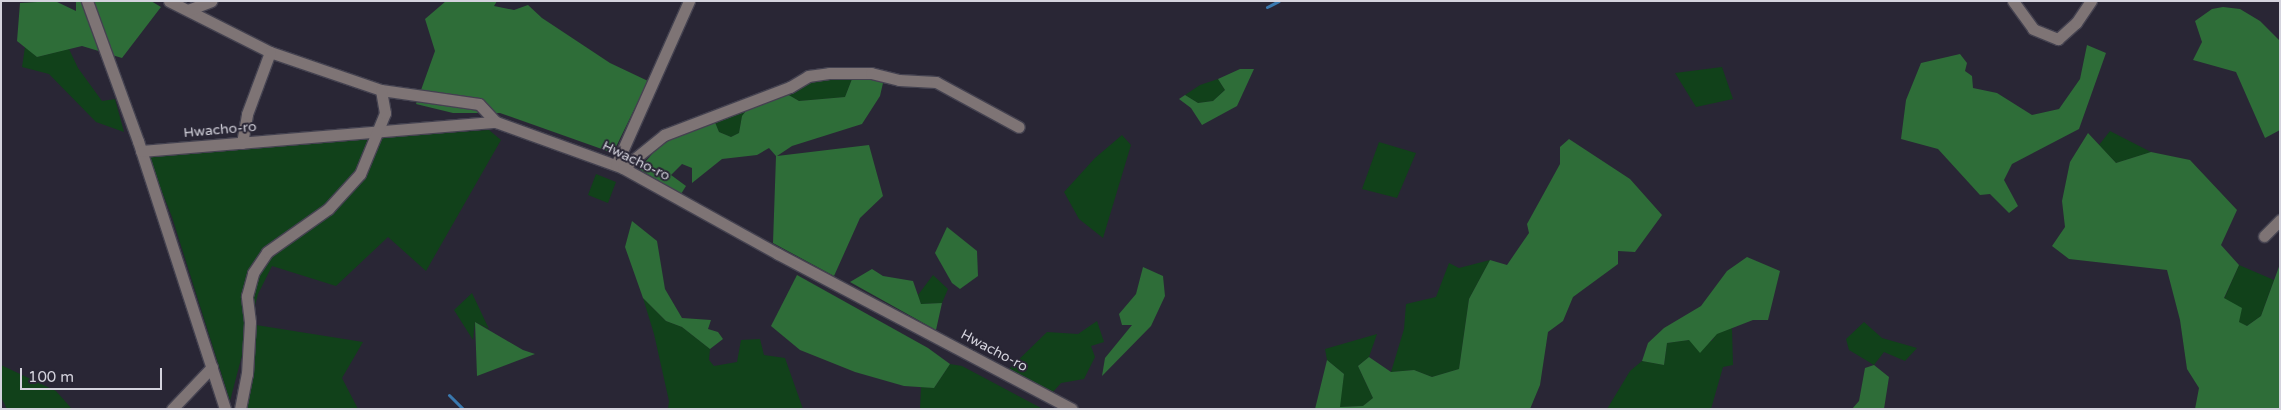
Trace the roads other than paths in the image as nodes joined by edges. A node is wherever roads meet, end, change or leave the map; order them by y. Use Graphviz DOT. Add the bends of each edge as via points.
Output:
graph roads {
  1 [pos="87,1"];
  2 [pos="169,1"];
  3 [pos="212,1"];
  4 [pos="689,1"];
  5 [pos="2013,1"];
  6 [pos="2091,1"];
  7 [pos="188,10"];
  8 [pos="270,52"];
  9 [pos="381,90"];
  10 [pos="496,122"];
  11 [pos="1019,127"];
  12 [pos="379,131"];
  13 [pos="242,143"];
  14 [pos="140,151"];
  15 [pos="620,166"];
  16 [pos="2280,220"];
  17 [pos="2264,236"];
  18 [pos="212,367"];
  19 [pos="172,409"];
  20 [pos="225,409"];
  21 [pos="240,409"];
  22 [pos="1072,409"];
  1 -- 14 [label="street"];
  2 -- 7 [label="street"];
  3 -- 7 [label="street"];
  4 -- 15 [label="street"];
  5 -- 6 [label="street" via="2033,29 2058,39 2076,23"];
  7 -- 8 [label="street"];
  8 -- 9 [label="street"];
  8 -- 13 [label="street" via="247,114"];
  9 -- 10 [label="street" via="479,104"];
  9 -- 12 [label="street" via="385,113"];
  10 -- 12 [label="street, Hwacho-ro"];
  10 -- 15 [label="street, Hwacho-ro"];
  11 -- 15 [label="street" via="936,82 899,80 871,73 829,73 808,76 790,87 664,135"];
  12 -- 13 [label="street, Hwacho-ro"];
  12 -- 21 [label="street" via="360,174 328,209 267,252 253,274 247,296 250,322 247,374"];
  13 -- 14 [label="street, Hwacho-ro"];
  14 -- 18 [label="street"];
  15 -- 22 [label="street, Hwacho-ro" via="778,254"];
  16 -- 17 [label="street"];
  18 -- 19 [label="street"];
  18 -- 20 [label="street"];
}
